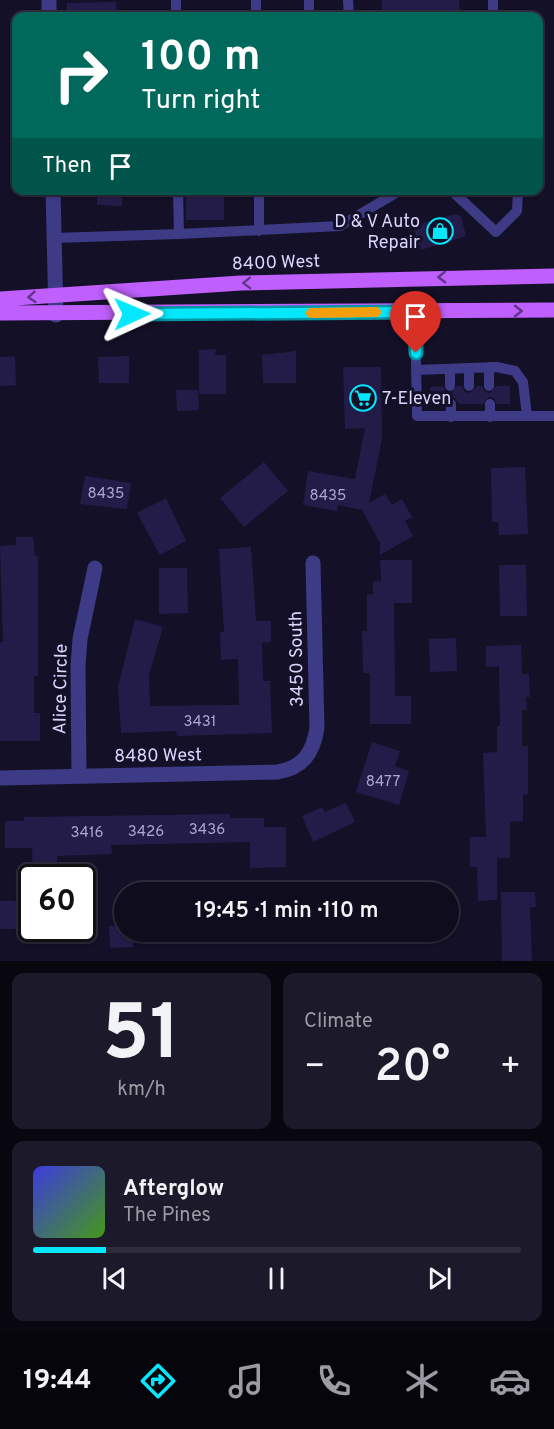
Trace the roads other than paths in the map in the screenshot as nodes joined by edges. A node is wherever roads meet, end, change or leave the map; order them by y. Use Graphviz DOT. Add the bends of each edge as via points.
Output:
graph roads {
  1 [pos="53,195"];
  2 [pos="178,195"];
  3 [pos="259,195"];
  4 [pos="392,195"];
  5 [pos="455,195"];
  6 [pos="518,195"];
  7 [pos="259,231"];
  8 [pos="179,234"];
  9 [pos="54,238"];
  10 [pos="554,276"];
  11 [pos="55,294"];
  12 [pos="0,299"];
  13 [pos="554,310"];
  14 [pos="415,312"];
  15 [pos="0,314"];
  16 [pos="56,315"];
  17 [pos="489,367"];
  18 [pos="469,368"];
  19 [pos="450,369"];
  20 [pos="416,370"];
  21 [pos="450,386"];
  22 [pos="469,386"];
  23 [pos="489,386"];
  24 [pos="451,404"];
  25 [pos="469,404"];
  26 [pos="490,404"];
  27 [pos="527,416"];
  28 [pos="554,416"];
  29 [pos="451,417"];
  30 [pos="470,417"];
  31 [pos="490,417"];
  32 [pos="313,563"];
  33 [pos="95,568"];
  34 [pos="310,753"];
  35 [pos="80,776"];
  36 [pos="0,778"];
  1 -- 9 [label="street"];
  2 -- 8 [label="lane"];
  3 -- 7 [label="lane"];
  4 -- 7 [label="lane" via="340,226"];
  5 -- 6 [label="lane" via="496,232 517,211"];
  7 -- 8 [label="lane"];
  8 -- 9 [label="lane"];
  9 -- 11 [label="street"];
  10 -- 11 [label="main road, 8400 West, one-way" via="253,282"];
  11 -- 12 [label="main road, 8400 West, one-way"];
  11 -- 16 [label="street"];
  14 -- 13 [label="main road, one-way"];
  14 -- 16 [label="main road"];
  14 -- 20 [label="lane"];
  15 -- 16 [label="main road"];
  17 -- 18 [label="lane"];
  17 -- 23 [label="lane"];
  17 -- 27 [label="lane" via="515,371 523,382"];
  18 -- 19 [label="lane"];
  18 -- 22 [label="lane"];
  19 -- 20 [label="lane"];
  19 -- 21 [label="lane"];
  20 -- 29 [label="lane" via="417,416"];
  24 -- 29 [label="lane"];
  25 -- 30 [label="lane"];
  26 -- 31 [label="lane"];
  27 -- 28 [label="lane"];
  27 -- 31 [label="lane"];
  29 -- 30 [label="lane"];
  30 -- 31 [label="lane"];
  32 -- 34 [label="street, 3450 South" via="317,728"];
  33 -- 35 [label="street, Alice Circle" via="78,666"];
  34 -- 35 [label="street, 8480 West" via="301,764 277,772"];
  35 -- 36 [label="street, 8480 West"];
}
